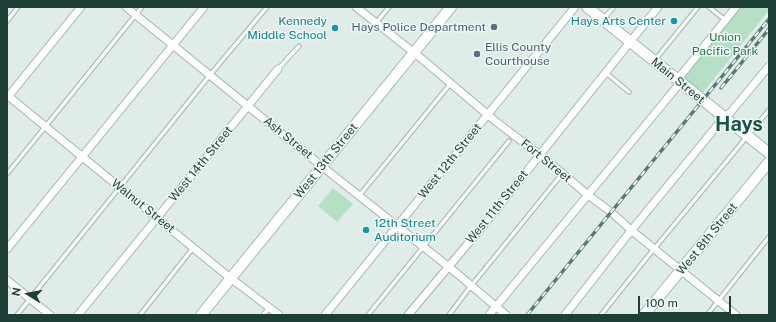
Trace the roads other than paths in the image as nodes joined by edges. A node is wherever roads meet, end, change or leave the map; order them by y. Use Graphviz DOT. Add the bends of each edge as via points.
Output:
graph roads {
  1 [pos="18,7"];
  2 [pos="81,7"];
  3 [pos="126,7"];
  4 [pos="142,7"];
  5 [pos="204,7"];
  6 [pos="267,7"];
  7 [pos="356,7"];
  8 [pos="389,7"];
  9 [pos="451,7"];
  10 [pos="575,7"];
  11 [pos="587,7"];
  12 [pos="614,7"];
  13 [pos="658,7"];
  14 [pos="698,7"];
  15 [pos="709,7"];
  16 [pos="736,7"];
  17 [pos="135,14"];
  18 [pos="602,19"];
  19 [pos="725,20"];
  20 [pos="7,21"];
  21 [pos="376,23"];
  22 [pos="630,42"];
  23 [pos="173,45"];
  24 [pos="299,46"];
  25 [pos="414,53"];
  26 [pos="654,61"];
  27 [pos="769,66"];
  28 [pos="278,69"];
  29 [pos="605,72"];
  30 [pos="210,75"];
  31 [pos="679,81"];
  32 [pos="451,83"];
  33 [pos="629,92"];
  34 [pos="7,97"];
  35 [pos="248,106"];
  36 [pos="769,110"];
  37 [pos="488,114"];
  38 [pos="724,118"];
  39 [pos="45,127"];
  40 [pos="748,137"];
  41 [pos="509,141"];
  42 [pos="769,153"];
  43 [pos="539,154"];
  44 [pos="82,157"];
  45 [pos="769,162"];
  46 [pos="322,166"];
  47 [pos="7,174"];
  48 [pos="562,174"];
  49 [pos="120,187"];
  50 [pos="588,195"];
  51 [pos="359,196"];
  52 [pos="157,218"];
  53 [pos="398,226"];
  54 [pos="631,230"];
  55 [pos="769,237"];
  56 [pos="194,247"];
  57 [pos="423,248"];
  58 [pos="7,249"];
  59 [pos="654,249"];
  60 [pos="448,266"];
  61 [pos="681,270"];
  62 [pos="231,278"];
  63 [pos="7,280"];
  64 [pos="471,286"];
  65 [pos="30,299"];
  66 [pos="718,300"];
  67 [pos="270,307"];
  68 [pos="496,307"];
  69 [pos="17,315"];
  70 [pos="50,315"];
  71 [pos="78,315"];
  72 [pos="140,315"];
  73 [pos="201,315"];
  74 [pos="263,315"];
  75 [pos="279,315"];
  76 [pos="325,315"];
  77 [pos="368,315"];
  78 [pos="408,315"];
  79 [pos="449,315"];
  80 [pos="489,315"];
  81 [pos="506,315"];
  82 [pos="565,315"];
  83 [pos="600,315"];
  84 [pos="644,315"];
  85 [pos="706,315"];
  86 [pos="736,315"];
  1 -- 20 [label="lane"];
  2 -- 34 [label="street"];
  3 -- 17 [label="street, Ash Street"];
  4 -- 17 [label="lane"];
  5 -- 23 [label="street"];
  6 -- 30 [label="lane"];
  7 -- 21 [label="street, Fort Street"];
  8 -- 21 [label="lane"];
  9 -- 25 [label="street, West 13th Street"];
  10 -- 37 [label="street, West 12th Street"];
  11 -- 18 [label="street, Main Street"];
  12 -- 18 [label="lane"];
  13 -- 22 [label="street, West 11th Street"];
  14 -- 26 [label="lane"];
  15 -- 19 [label="lane"];
  16 -- 19 [label="street"];
  17 -- 23 [label="street, Ash Street"];
  17 -- 39 [label="lane"];
  18 -- 22 [label="street, Main Street"];
  19 -- 31 [label="street"];
  21 -- 25 [label="street, Fort Street"];
  22 -- 26 [label="street, Main Street"];
  22 -- 29 [label="street, West 11th Street"];
  23 -- 30 [label="street, Ash Street"];
  23 -- 44 [label="street"];
  24 -- 28 [label="lane"];
  25 -- 32 [label="street, Fort Street"];
  25 -- 46 [label="street, West 13th Street"];
  26 -- 31 [label="street, Main Street"];
  27 -- 38 [label="street"];
  28 -- 35 [label="street, West 14th Street"];
  29 -- 33 [label="lane"];
  29 -- 43 [label="street, West 11th Street"];
  30 -- 35 [label="street, Ash Street"];
  30 -- 49 [label="lane"];
  31 -- 38 [label="street, Main Street"];
  31 -- 50 [label="street"];
  32 -- 37 [label="street, Fort Street"];
  32 -- 51 [label="lane"];
  34 -- 39 [label="street, Walnut Street"];
  35 -- 46 [label="street, Ash Street"];
  35 -- 52 [label="street, West 14th Street"];
  36 -- 40 [label="lane"];
  37 -- 43 [label="street, Fort Street"];
  37 -- 53 [label="street, West 12th Street"];
  38 -- 40 [label="street, Main Street"];
  38 -- 54 [label="street"];
  39 -- 44 [label="street, Walnut Street"];
  39 -- 47 [label="lane"];
  40 -- 42 [label="street, Main Street"];
  40 -- 59 [label="lane"];
  41 -- 57 [label="lane"];
  43 -- 48 [label="street, Fort Street"];
  43 -- 60 [label="street, West 11th Street"];
  44 -- 49 [label="street, Walnut Street"];
  44 -- 58 [label="street"];
  45 -- 61 [label="street, West 8th Street"];
  46 -- 51 [label="street, Ash Street"];
  46 -- 62 [label="street, West 13th Street"];
  48 -- 50 [label="street, Fort Street"];
  48 -- 64 [label="lane"];
  49 -- 52 [label="street, Walnut Street"];
  49 -- 65 [label="lane"];
  50 -- 54 [label="street, Fort Street"];
  50 -- 68 [label="street"];
  51 -- 53 [label="street, Ash Street"];
  52 -- 56 [label="street, Walnut Street"];
  52 -- 71 [label="street, West 14th Street"];
  53 -- 57 [label="street, Ash Street"];
  53 -- 76 [label="street, West 12th Street"];
  54 -- 59 [label="street, Fort Street"];
  54 -- 82 [label="street"];
  55 -- 66 [label="lane"];
  56 -- 62 [label="street, Walnut Street"];
  56 -- 72 [label="lane"];
  57 -- 60 [label="street, Ash Street"];
  57 -- 77 [label="lane"];
  59 -- 61 [label="street, Fort Street"];
  59 -- 83 [label="lane"];
  60 -- 64 [label="street, Ash Street"];
  60 -- 78 [label="street, West 11th Street"];
  61 -- 66 [label="street, Fort Street"];
  61 -- 84 [label="street, West 8th Street"];
  62 -- 67 [label="street, Walnut Street"];
  62 -- 73 [label="street, West 13th Street"];
  63 -- 65 [label="street"];
  64 -- 68 [label="street, Ash Street"];
  64 -- 79 [label="lane"];
  65 -- 69 [label="lane"];
  65 -- 70 [label="street"];
  66 -- 85 [label="lane"];
  66 -- 86 [label="street, Fort Street"];
  67 -- 74 [label="lane"];
  67 -- 75 [label="street, Walnut Street"];
  68 -- 80 [label="street"];
  68 -- 81 [label="street, Ash Street"];
}
